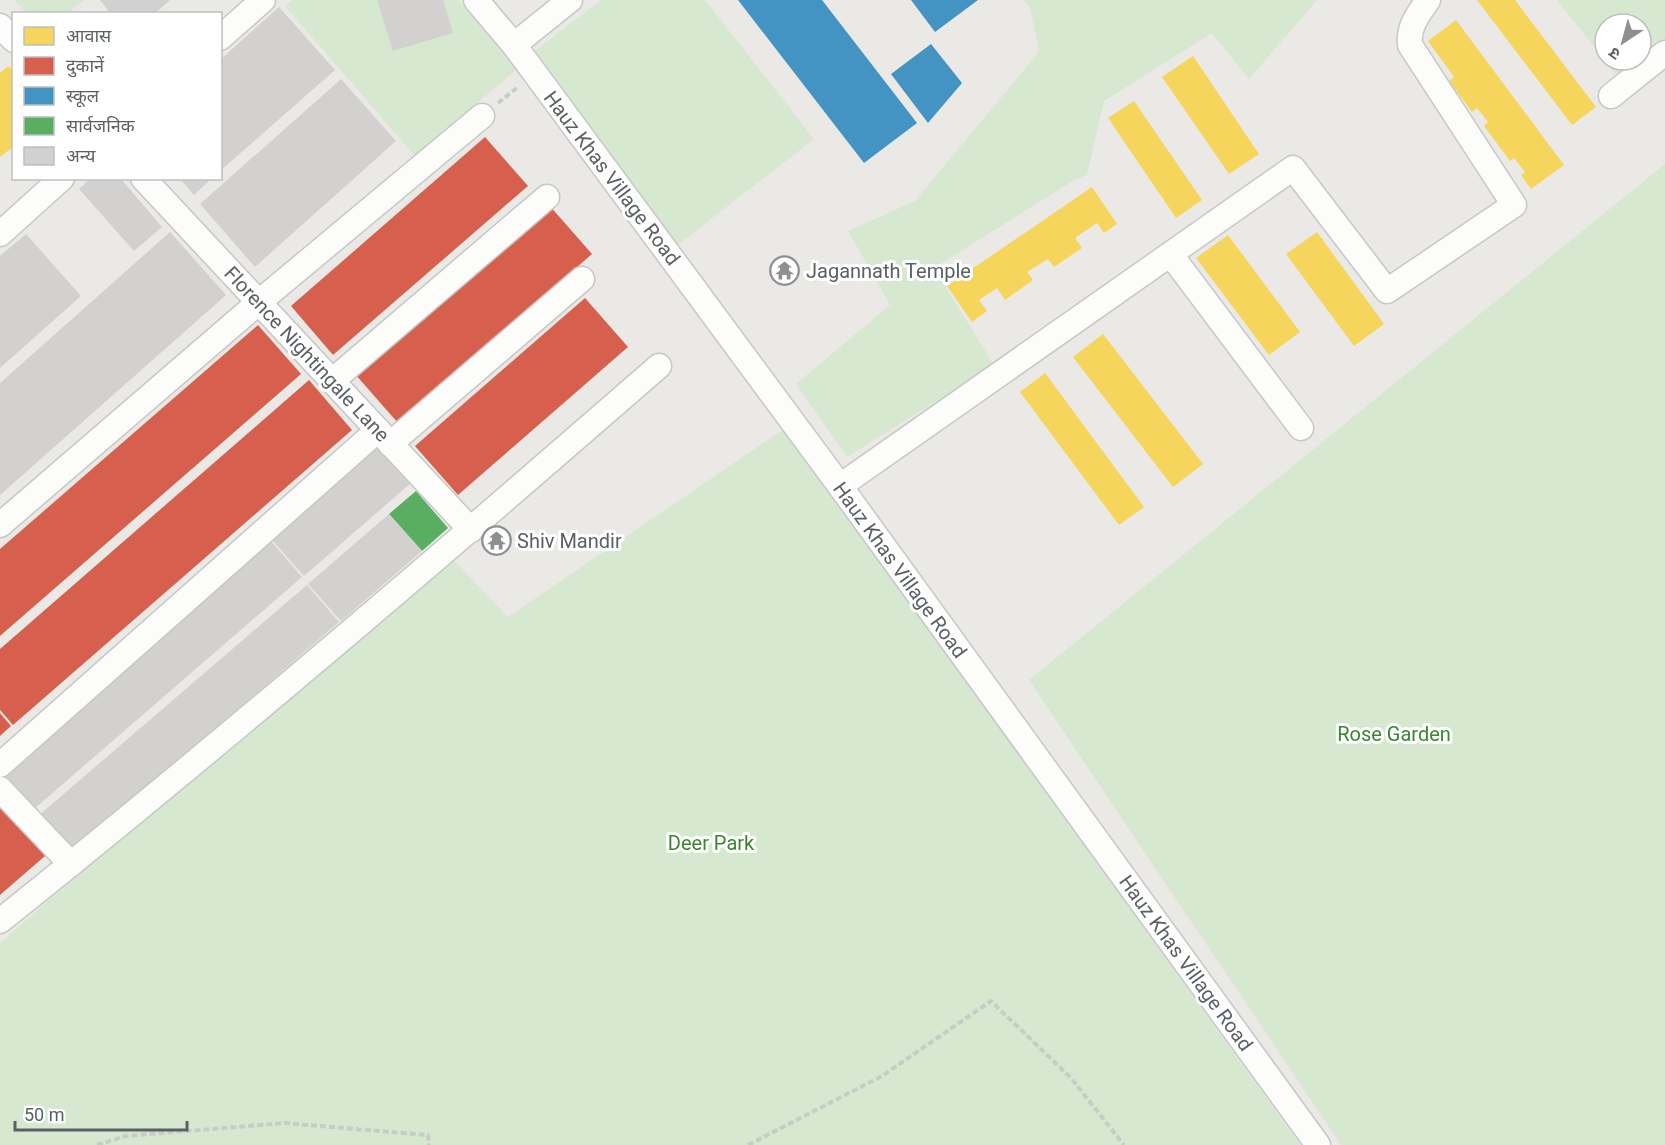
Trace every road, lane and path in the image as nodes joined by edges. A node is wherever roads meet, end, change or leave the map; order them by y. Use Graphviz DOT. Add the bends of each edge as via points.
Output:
graph roads {
  1 [pos="263,0"];
  2 [pos="476,0"];
  3 [pos="570,0"];
  4 [pos="1428,0"];
  5 [pos="0,26"];
  6 [pos="222,36"];
  7 [pos="12,38"];
  8 [pos="514,45"];
  9 [pos="1665,52"];
  10 [pos="534,73"];
  11 [pos="1611,96"];
  12 [pos="482,116"];
  13 [pos="60,180"];
  14 [pos="145,180"];
  15 [pos="547,197"];
  16 [pos="0,233"];
  17 [pos="1171,255"];
  18 [pos="582,279"];
  19 [pos="259,303"];
  20 [pos="659,366"];
  21 [pos="332,381"];
  22 [pos="1301,428"];
  23 [pos="384,437"];
  24 [pos="840,486"];
  25 [pos="0,525"];
  26 [pos="471,530"];
  27 [pos="0,765"];
  28 [pos="0,789"];
  29 [pos="71,864"];
  30 [pos="0,921"];
  31 [pos="97,1145"];
  32 [pos="429,1145"];
  33 [pos="748,1145"];
  34 [pos="1124,1145"];
  35 [pos="1318,1145"];
  1 -- 6 [label="street"];
  2 -- 8 [label="street, Hauz Khas Village Road"];
  3 -- 8 [label="street"];
  4 -- 17 [label="street" via="1413,21 1410,45 1514,205 1387,291 1293,168"];
  5 -- 7 [label="street"];
  8 -- 10 [label="street, Hauz Khas Village Road"];
  9 -- 11 [label="street"];
  10 -- 12 [label="path"];
  10 -- 24 [label="street, Hauz Khas Village Road"];
  12 -- 19 [label="street"];
  13 -- 16 [label="street"];
  14 -- 19 [label="street, Florence Nightingale Lane"];
  15 -- 21 [label="street"];
  17 -- 22 [label="street"];
  17 -- 24 [label="street"];
  18 -- 23 [label="street"];
  19 -- 21 [label="street, Florence Nightingale Lane"];
  19 -- 25 [label="street"];
  20 -- 26 [label="street"];
  21 -- 23 [label="street, Florence Nightingale Lane"];
  23 -- 26 [label="street, Florence Nightingale Lane"];
  23 -- 27 [label="street"];
  24 -- 35 [label="street, Hauz Khas Village Road"];
  26 -- 29 [label="street"];
  28 -- 29 [label="street"];
  29 -- 30 [label="street"];
  31 -- 32 [label="path" via="126,1136 285,1124 428,1135"];
  33 -- 34 [label="path" via="882,1077 991,1001 1071,1078"];
}
